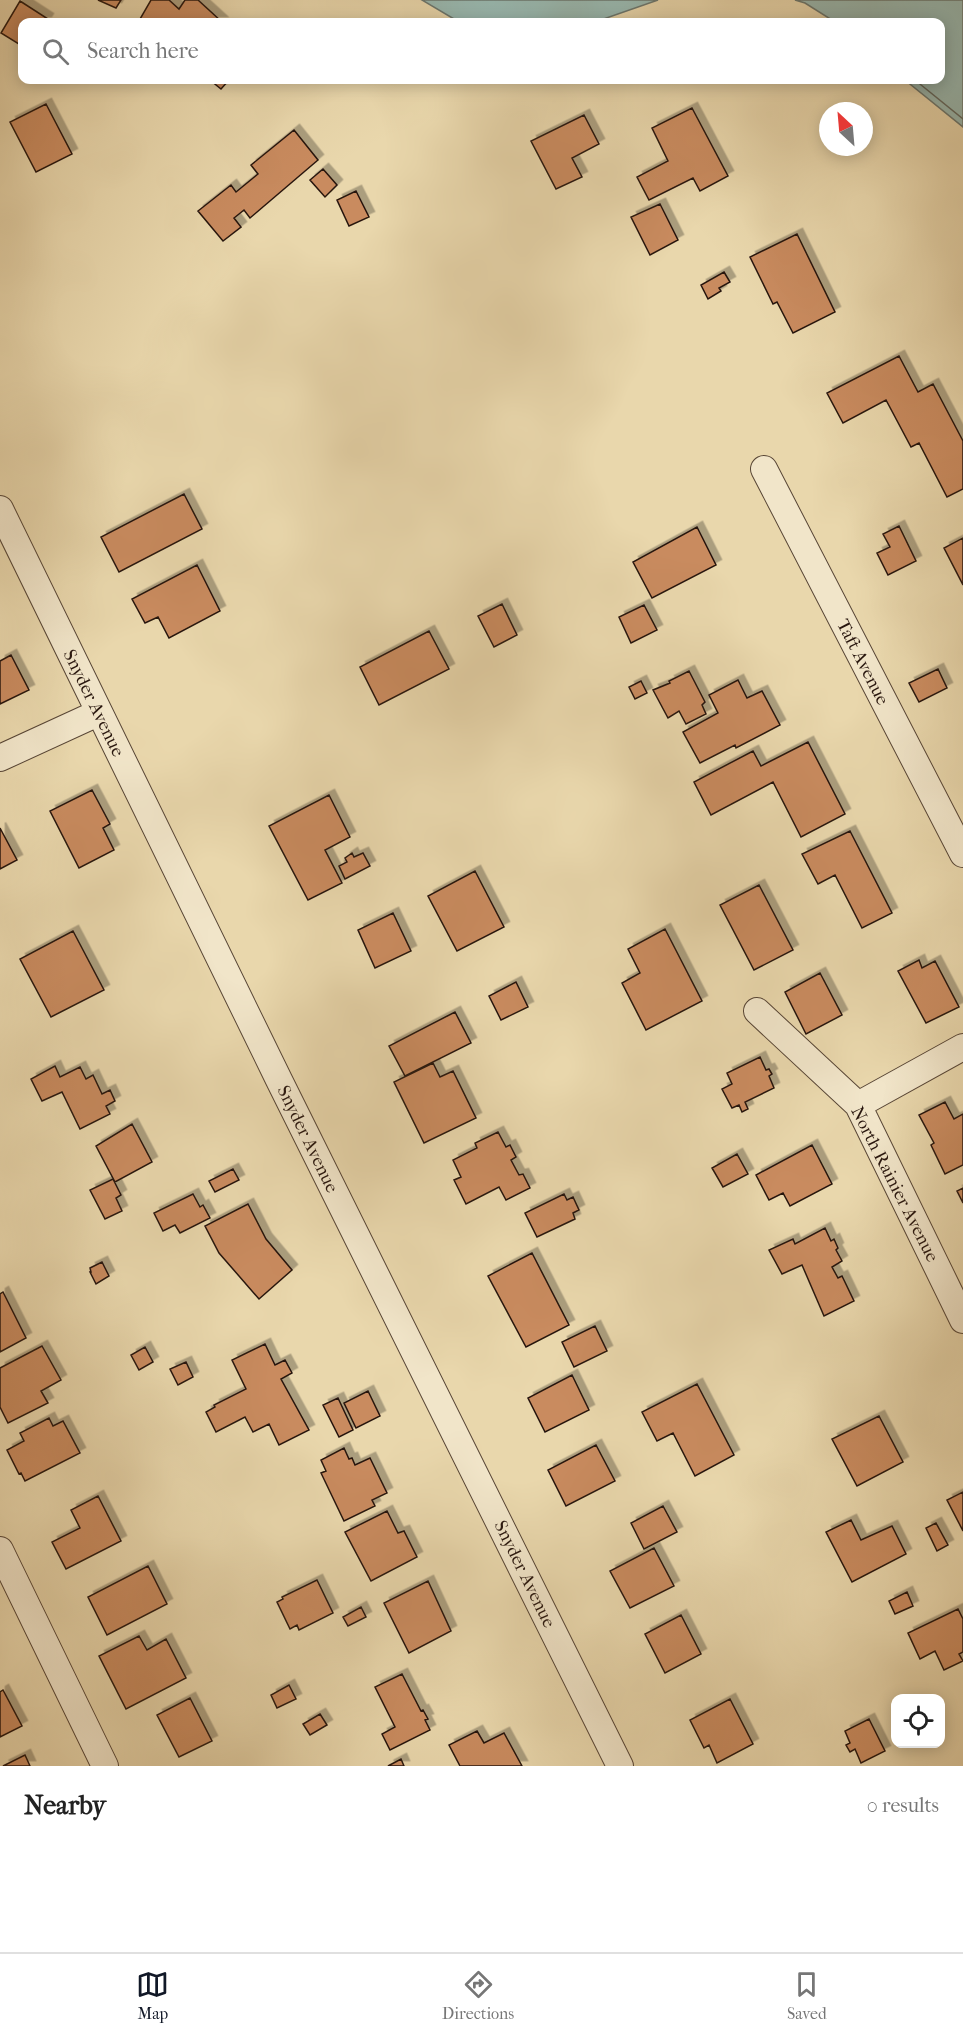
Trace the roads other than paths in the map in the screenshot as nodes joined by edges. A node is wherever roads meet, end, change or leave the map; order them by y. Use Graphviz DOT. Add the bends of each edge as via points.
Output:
graph roads {
  1 [pos="764,469"];
  2 [pos="0,509"];
  3 [pos="98,713"];
  4 [pos="0,758"];
  5 [pos="963,854"];
  6 [pos="757,1011"];
  7 [pos="963,1047"];
  8 [pos="858,1105"];
  9 [pos="963,1320"];
  10 [pos="0,1550"];
  11 [pos="105,1766"];
  12 [pos="620,1766"];
  1 -- 5 [label="street, Taft Avenue"];
  2 -- 3 [label="street, Snyder Avenue"];
  3 -- 4 [label="street"];
  3 -- 12 [label="street, Snyder Avenue"];
  6 -- 8 [label="street, North Rainier Avenue"];
  7 -- 8 [label="street"];
  8 -- 9 [label="street, North Rainier Avenue"];
  10 -- 11 [label="street"];
}
